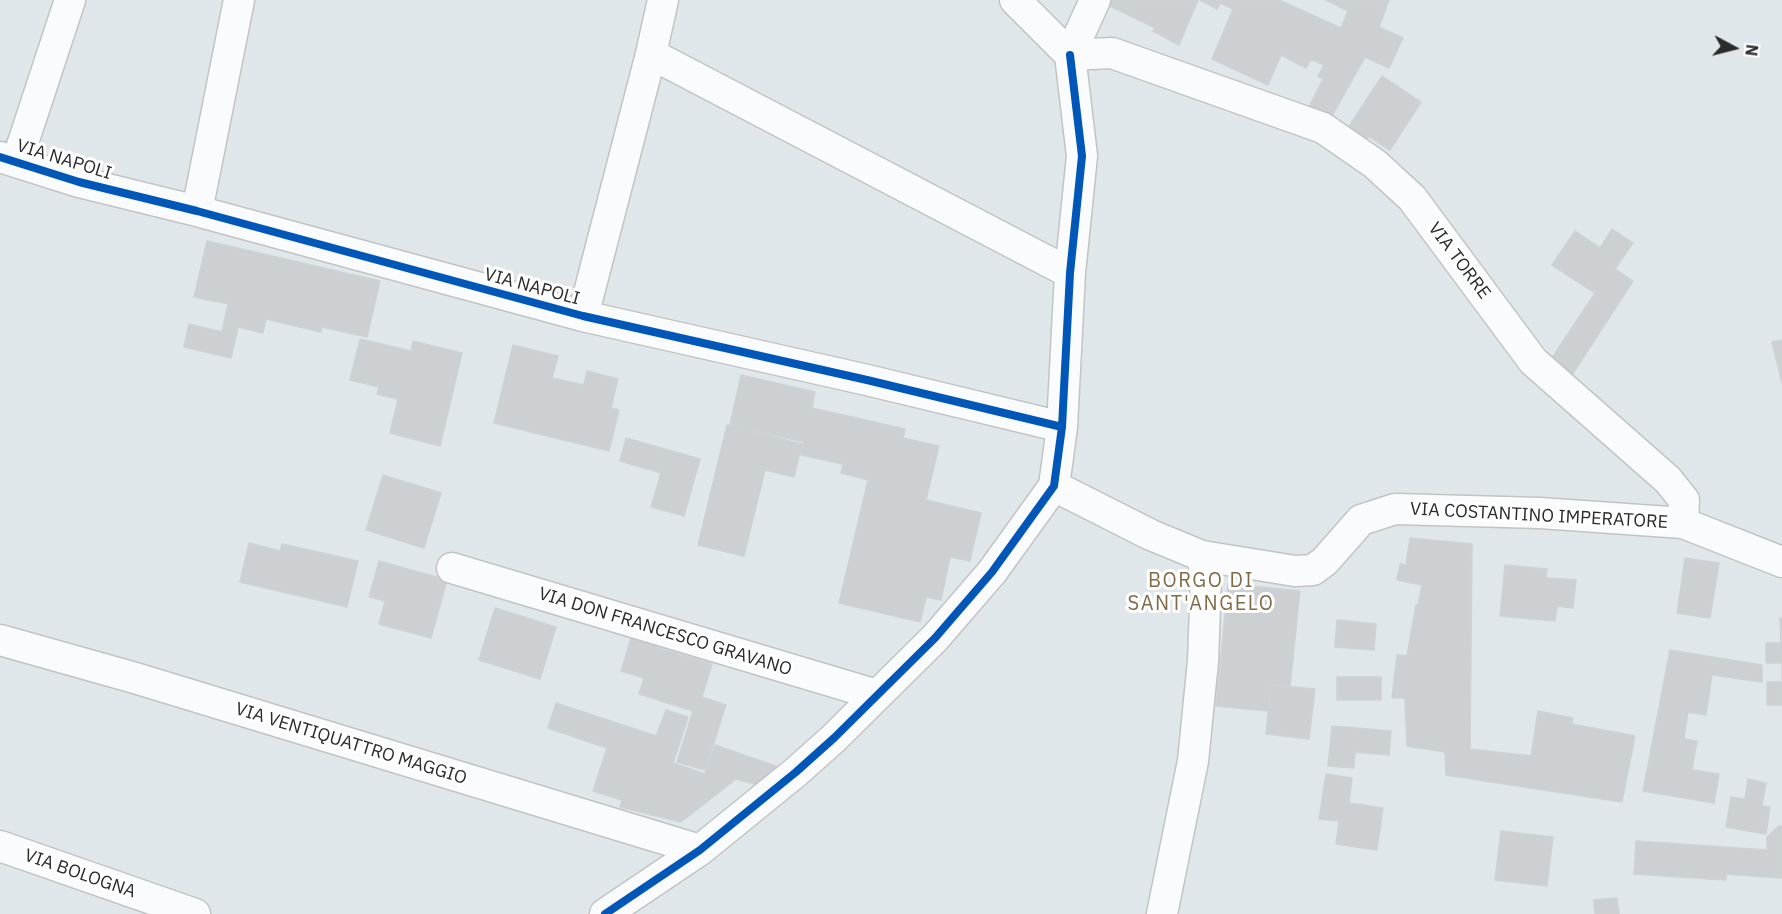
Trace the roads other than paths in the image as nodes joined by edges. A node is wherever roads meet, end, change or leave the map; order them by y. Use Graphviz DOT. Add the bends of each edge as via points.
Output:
graph roads {
  1 [pos="70,0"];
  2 [pos="239,0"];
  3 [pos="663,0"];
  4 [pos="1015,0"];
  5 [pos="1095,0"];
  6 [pos="651,54"];
  7 [pos="1070,55"];
  8 [pos="9,159"];
  9 [pos="198,211"];
  10 [pos="1070,273"];
  11 [pos="583,316"];
  12 [pos="1062,426"];
  13 [pos="1054,486"];
  14 [pos="1683,523"];
  15 [pos="1202,556"];
  16 [pos="1782,561"];
  17 [pos="452,568"];
  18 [pos="0,640"];
  19 [pos="877,696"];
  20 [pos="0,846"];
  21 [pos="700,850"];
  22 [pos="195,914"];
  23 [pos="605,914"];
  24 [pos="1162,914"];
  1 -- 8 [label="street"];
  2 -- 9 [label="street"];
  3 -- 6 [label="street"];
  4 -- 7 [label="street"];
  5 -- 7 [label="street"];
  6 -- 10 [label="street"];
  6 -- 11 [label="street"];
  7 -- 10 [label="street" via="1083,156"];
  7 -- 14 [label="street, VIA TORRE" via="1112,53 1323,128 1375,164 1412,198 1533,361 1668,480 1684,500"];
  8 -- 9 [label="street, VIA NAPOLI" via="79,182"];
  9 -- 11 [label="street, VIA NAPOLI"];
  10 -- 12 [label="street"];
  11 -- 12 [label="street, VIA NAPOLI"];
  12 -- 13 [label="street"];
  13 -- 15 [label="street"];
  13 -- 19 [label="street" via="992,572 935,639"];
  14 -- 15 [label="street, VIA COSTANTINO IMPERATORE" via="1540,513 1395,509 1361,520 1313,570 1295,571"];
  14 -- 16 [label="street"];
  15 -- 24 [label="street" via="1206,579 1203,661 1193,761"];
  17 -- 19 [label="street, VIA DON FRANCESCO GRAVANO"];
  18 -- 21 [label="street, VIA VENTIQUATTRO MAGGIO"];
  19 -- 21 [label="street" via="796,772"];
  20 -- 22 [label="street, VIA BOLOGNA"];
  21 -- 23 [label="street"];
}
